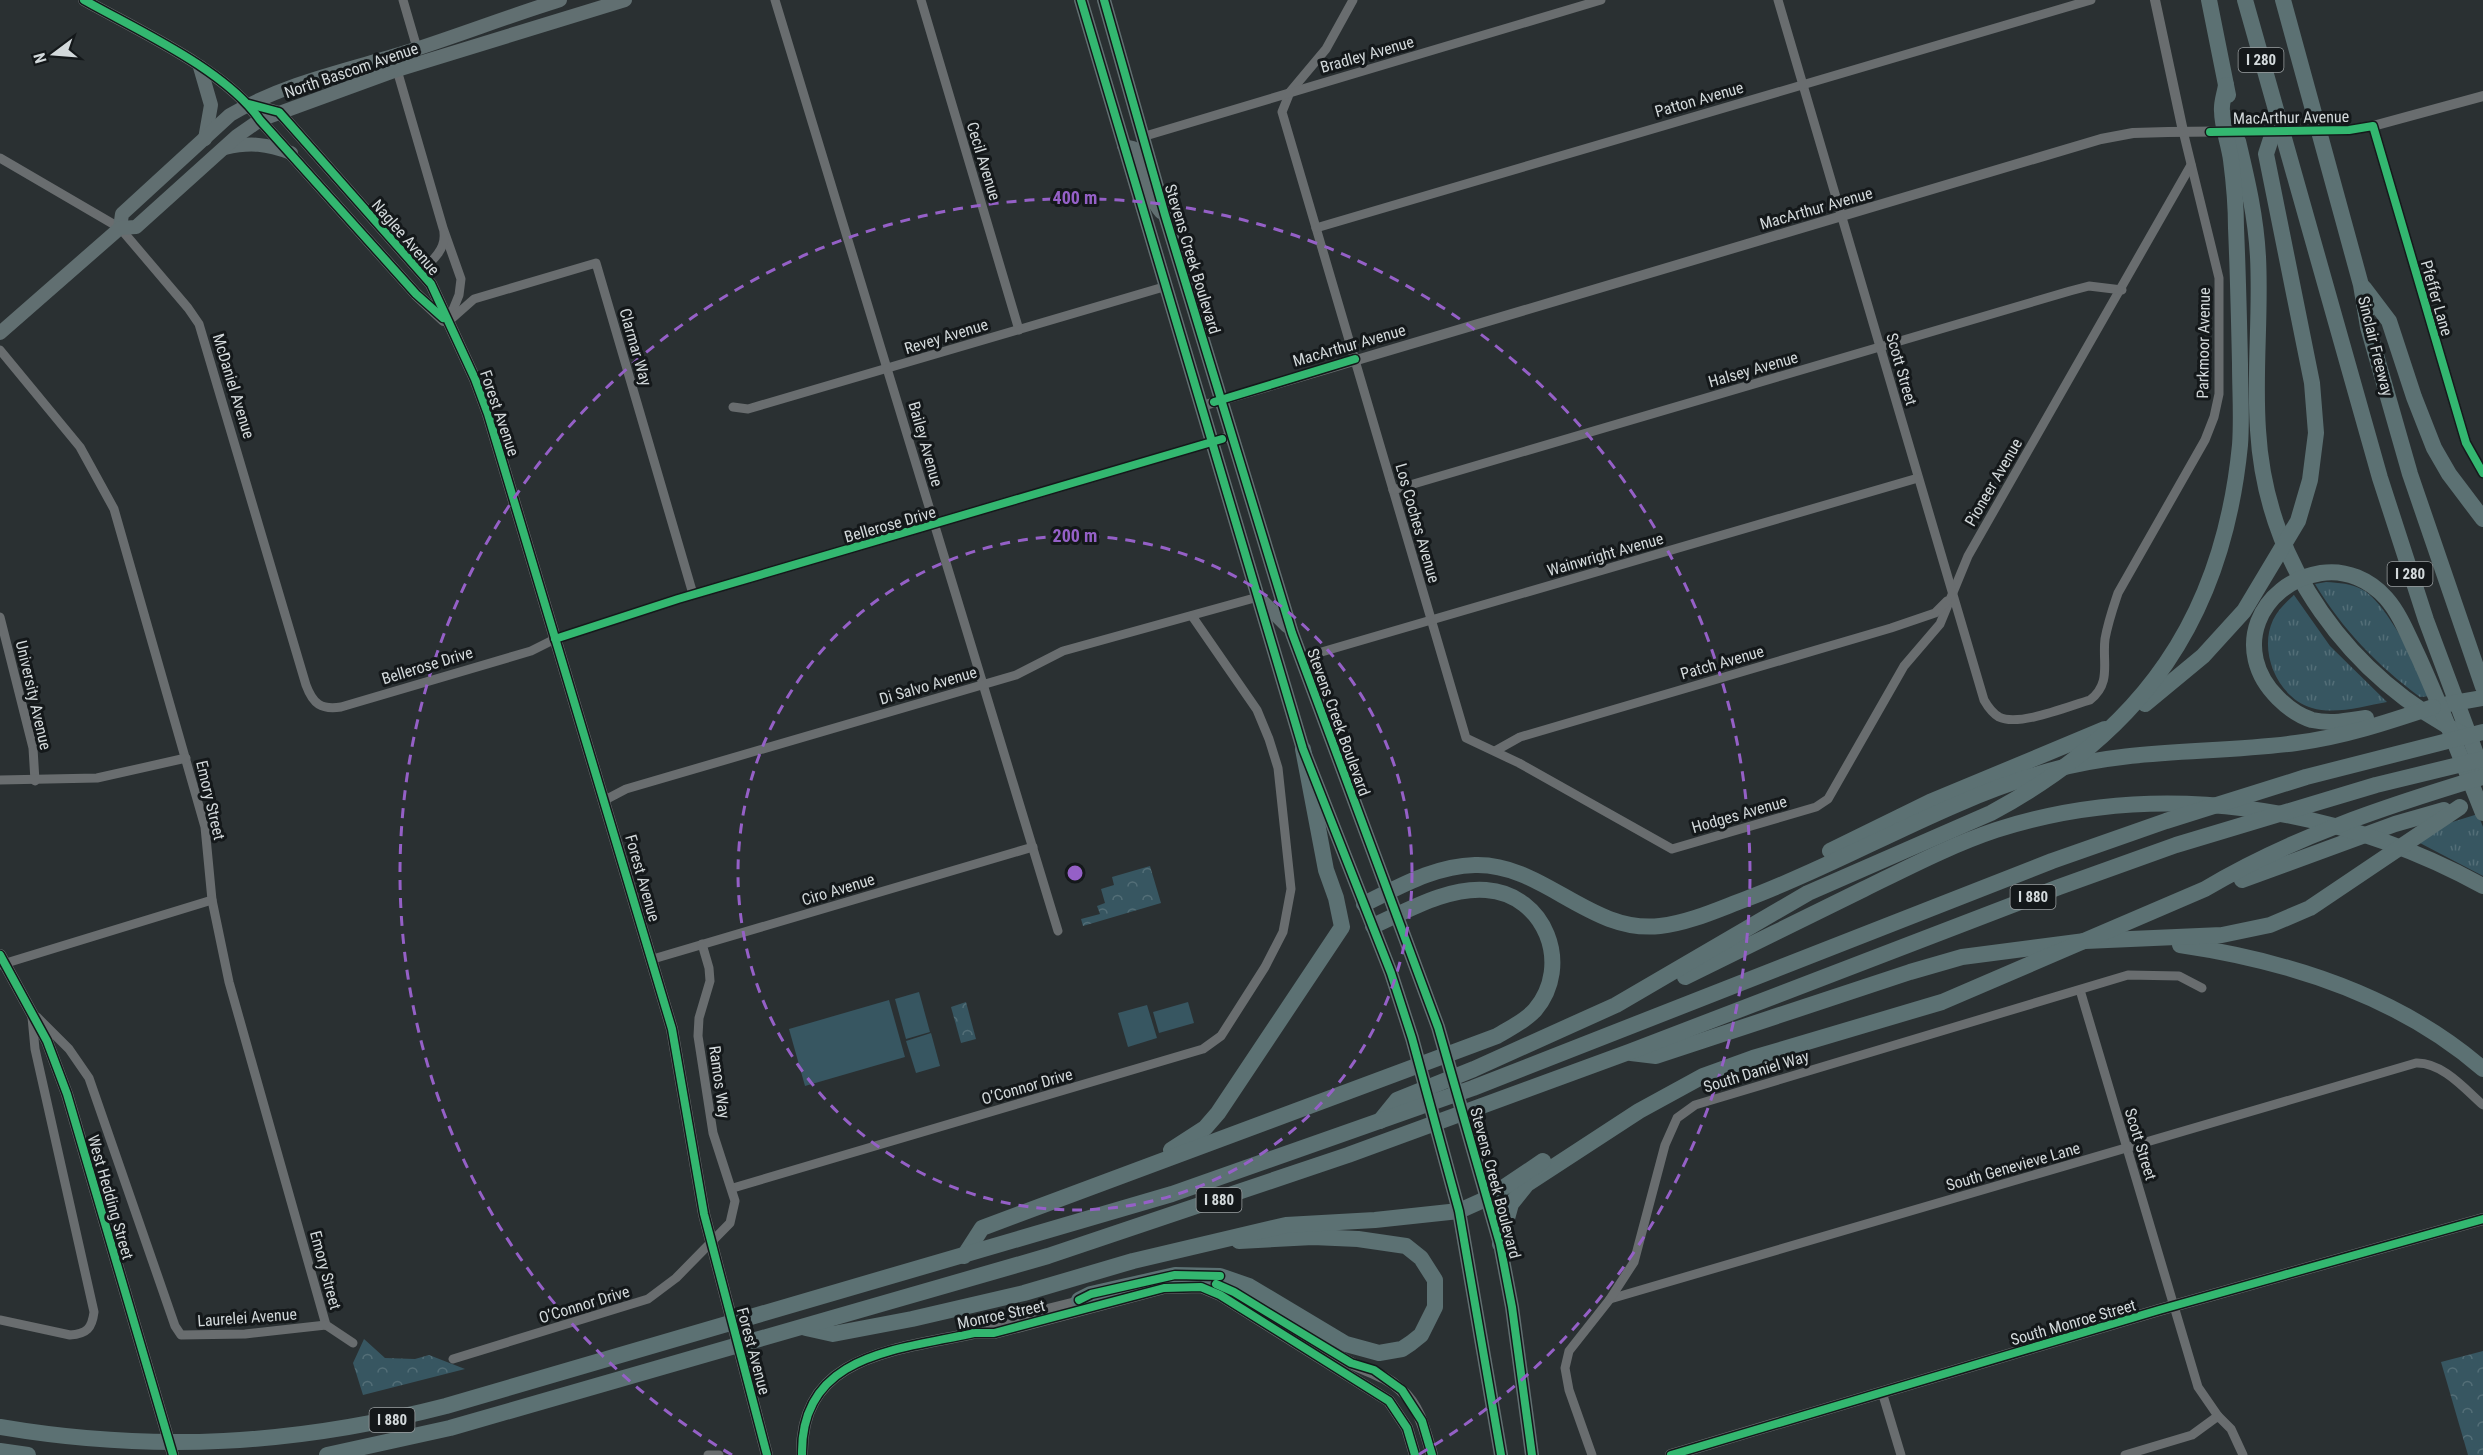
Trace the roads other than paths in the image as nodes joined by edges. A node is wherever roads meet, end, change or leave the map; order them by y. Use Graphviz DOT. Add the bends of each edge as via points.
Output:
graph roads {
  1 [pos="84,0"];
  2 [pos="403,0"];
  3 [pos="560,0"];
  4 [pos="625,0"];
  5 [pos="775,0"];
  6 [pos="921,0"];
  7 [pos="1081,0"];
  8 [pos="1104,0"];
  9 [pos="1353,0"];
  10 [pos="1601,0"];
  11 [pos="1778,0"];
  12 [pos="2091,0"];
  13 [pos="2155,0"];
  14 [pos="2209,0"];
  15 [pos="2245,0"];
  16 [pos="2283,0"];
  17 [pos="417,48"];
  18 [pos="200,67"];
  19 [pos="398,70"];
  20 [pos="1803,84"];
  21 [pos="2226,85"];
  22 [pos="1290,92"];
  23 [pos="2483,96"];
  24 [pos="249,104"];
  25 [pos="279,112"];
  26 [pos="260,120"];
  27 [pos="2277,120"];
  28 [pos="2373,126"];
  29 [pos="2183,131"];
  30 [pos="1142,137"];
  31 [pos="205,139"];
  32 [pos="1124,146"];
  33 [pos="223,148"];
  34 [pos="291,153"];
  35 [pos="0,158"];
  36 [pos="2191,165"];
  37 [pos="1166,215"];
  38 [pos="1841,216"];
  39 [pos="120,228"];
  40 [pos="443,228"];
  41 [pos="1316,228"];
  42 [pos="420,272"];
  43 [pos="2361,285"];
  44 [pos="1167,286"];
  45 [pos="2122,290"];
  46 [pos="447,322"];
  47 [pos="1019,330"];
  48 [pos="0,333"];
  49 [pos="1880,347"];
  50 [pos="0,350"];
  51 [pos="1355,359"];
  52 [pos="888,369"];
  53 [pos="1222,399"];
  54 [pos="1202,406"];
  55 [pos="733,407"];
  56 [pos="1232,436"];
  57 [pos="1212,441"];
  58 [pos="2483,473"];
  59 [pos="1918,478"];
  60 [pos="1393,490"];
  61 [pos="2483,519"];
  62 [pos="934,525"];
  63 [pos="693,594"];
  64 [pos="1953,595"];
  65 [pos="1258,597"];
  66 [pos="1192,616"];
  67 [pos="1,621"];
  68 [pos="1431,621"];
  69 [pos="1292,633"];
  70 [pos="555,639"];
  71 [pos="1301,658"];
  72 [pos="2477,660"];
  73 [pos="983,685"];
  74 [pos="2483,687"];
  75 [pos="2483,698"];
  76 [pos="319,706"];
  77 [pos="2433,707"];
  78 [pos="2024,719"];
  79 [pos="2483,732"];
  80 [pos="2483,743"];
  81 [pos="1303,749"];
  82 [pos="1495,751"];
  83 [pos="186,758"];
  84 [pos="2483,759"];
  85 [pos="2483,775"];
  86 [pos="0,780"];
  87 [pos="35,781"];
  88 [pos="605,800"];
  89 [pos="2483,800"];
  90 [pos="1815,807"];
  91 [pos="2460,807"];
  92 [pos="2483,813"];
  93 [pos="1033,847"];
  94 [pos="1672,849"];
  95 [pos="2483,886"];
  96 [pos="2205,889"];
  97 [pos="1387,892"];
  98 [pos="212,900"];
  99 [pos="1364,904"];
  100 [pos="1720,909"];
  101 [pos="1397,915"];
  102 [pos="1372,926"];
  103 [pos="1058,931"];
  104 [pos="2131,940"];
  105 [pos="702,944"];
  106 [pos="652,959"];
  107 [pos="2,961"];
  108 [pos="2202,988"];
  109 [pos="2080,990"];
  110 [pos="1616,1005"];
  111 [pos="32,1012"];
  112 [pos="1629,1052"];
  113 [pos="2483,1069"];
  114 [pos="2483,1105"];
  115 [pos="1639,1111"];
  116 [pos="1380,1121"];
  117 [pos="2127,1148"];
  118 [pos="1127,1175"];
  119 [pos="733,1188"];
  120 [pos="1488,1198"];
  121 [pos="1459,1211"];
  122 [pos="2483,1219"];
  123 [pos="1226,1240"];
  124 [pos="1500,1244"];
  125 [pos="964,1256"];
  126 [pos="1610,1299"];
  127 [pos="1079,1300"];
  128 [pos="2173,1306"];
  129 [pos="0,1320"];
  130 [pos="326,1325"];
  131 [pos="175,1326"];
  132 [pos="802,1327"];
  133 [pos="974,1333"];
  134 [pos="353,1343"];
  135 [pos="453,1359"];
  136 [pos="1882,1392"];
  137 [pos="2218,1416"];
  138 [pos="0,1427"];
  139 [pos="0,1451"];
  140 [pos="28,1455"];
  141 [pos="173,1455"];
  142 [pos="327,1455"];
  143 [pos="708,1455"];
  144 [pos="719,1455"];
  145 [pos="767,1455"];
  146 [pos="802,1455"];
  147 [pos="1415,1455"];
  148 [pos="1432,1455"];
  149 [pos="1501,1455"];
  150 [pos="1532,1455"];
  151 [pos="1592,1455"];
  152 [pos="1671,1455"];
  153 [pos="1901,1455"];
  154 [pos="2125,1455"];
  155 [pos="2243,1455"];
  1 -- 18 [label="main road, Naglee Avenue"];
  2 -- 17 [label="street"];
  3 -- 17 [label="main road, North Bascom Avenue"];
  4 -- 19 [label="main road, North Bascom Avenue"];
  5 -- 52 [label="street, Bailey Avenue"];
  6 -- 47 [label="street, Cecil Avenue"];
  7 -- 32 [label="main road, Stevens Creek Boulevard"];
  8 -- 30 [label="main road, Stevens Creek Boulevard"];
  9 -- 22 [label="street" via="1326,49"];
  10 -- 22 [label="street, Bradley Avenue"];
  11 -- 20 [label="street, Scott Street"];
  12 -- 20 [label="street, Patton Avenue"];
  13 -- 29 [label="street, Parkmoor Avenue"];
  14 -- 21 [label="highway"];
  15 -- 27 [label="highway, Sinclair Freeway / I 280"];
  16 -- 43 [label="highway, Sinclair Freeway / I 280"];
  17 -- 24 [label="main road, North Bascom Avenue" via="278,90"];
  18 -- 24 [label="main road, Naglee Avenue"];
  18 -- 31 [label="main road" via="211,105"];
  19 -- 25 [label="main road, North Bascom Avenue"];
  19 -- 40 [label="street"];
  20 -- 38 [label="street, Scott Street"];
  20 -- 41 [label="street, Patton Avenue"];
  21 -- 80 [label="highway" via="2256,230 2258,430 2264,477 2273,515 2292,564 2338,636 2379,679 2425,714"];
  21 -- 110 [label="highway" via="2222,111 2236,210 2240,442 2235,487 2220,552 2181,642 2156,679 2110,731 2050,779 1991,813 1808,893"];
  22 -- 30 [label="street, Bradley Avenue"];
  22 -- 41 [label="street, Los Coches Avenue" via="1282,112"];
  23 -- 28 [label="street, MacArthur Avenue"];
  24 -- 25 [label="main road, Naglee Avenue"];
  24 -- 26 [label="main road, Naglee Avenue"];
  24 -- 31 [label="main road, North Bascom Avenue" via="230,115"];
  25 -- 26 [label="main road, North Bascom Avenue"];
  25 -- 42 [label="main road, Naglee Avenue"];
  26 -- 33 [label="main road, North Bascom Avenue"];
  26 -- 34 [label="main road, Naglee Avenue"];
  27 -- 85 [label="highway, Sinclair Freeway / I 280" via="2348,370 2426,620"];
  27 -- 100 [label="highway" via="2266,154 2312,382 2316,433 2310,480 2298,521 2244,611 2227,633 2172,683 2105,729 1930,802"];
  28 -- 29 [label="street, MacArthur Avenue" via="2349,130"];
  28 -- 58 [label="street, Pfeffer Lane" via="2466,444"];
  29 -- 36 [label="street, Parkmoor Avenue"];
  29 -- 38 [label="street, MacArthur Avenue" via="2101,139"];
  30 -- 37 [label="main road, Stevens Creek Boulevard"];
  31 -- 39 [label="main road, North Bascom Avenue" via="122,214"];
  32 -- 37 [label="main road, Stevens Creek Boulevard" via="1133,148 1138,156 1150,196"];
  32 -- 44 [label="main road, Stevens Creek Boulevard"];
  33 -- 34 [label="main road" via="265,144"];
  33 -- 39 [label="main road, North Bascom Avenue" via="136,227"];
  34 -- 46 [label="main road, Naglee Avenue" via="416,294"];
  35 -- 39 [label="street, McDaniel Avenue"];
  36 -- 45 [label="street, Pioneer Avenue"];
  36 -- 78 [label="street, Parkmoor Avenue" via="2219,278 2219,394 2214,417 2205,440 2118,593 2108,619 2103,686 2090,700"];
  37 -- 53 [label="main road, Stevens Creek Boulevard"];
  38 -- 49 [label="street, Scott Street"];
  38 -- 51 [label="street, MacArthur Avenue"];
  39 -- 48 [label="main road, North Bascom Avenue"];
  39 -- 76 [label="street, McDaniel Avenue" via="189,308 202,332 306,685 311,699"];
  40 -- 42 [label="street" via="442,247"];
  40 -- 46 [label="street" via="461,279 459,295"];
  41 -- 51 [label="street, Los Coches Avenue"];
  42 -- 46 [label="main road, Naglee Avenue" via="431,284"];
  43 -- 61 [label="highway" via="2389,321 2434,448"];
  43 -- 72 [label="highway, Sinclair Freeway / I 280" via="2368,327 2410,474"];
  44 -- 47 [label="street, Revey Avenue"];
  44 -- 54 [label="main road, Stevens Creek Boulevard"];
  45 -- 49 [label="street, Halsey Avenue" via="2089,286"];
  45 -- 64 [label="street, Pioneer Avenue" via="1968,556"];
  46 -- 63 [label="street, Clarmar Way" via="474,299 596,263"];
  46 -- 70 [label="main road, Forest Avenue" via="488,414"];
  47 -- 52 [label="street, Revey Avenue"];
  49 -- 59 [label="street, Scott Street"];
  49 -- 60 [label="street, Halsey Avenue"];
  50 -- 83 [label="street, Emory Street" via="80,447 109,498"];
  51 -- 53 [label="street, MacArthur Avenue"];
  51 -- 60 [label="street, Los Coches Avenue"];
  52 -- 55 [label="street, Revey Avenue" via="748,409"];
  52 -- 62 [label="street, Bailey Avenue"];
  53 -- 54 [label="street, MacArthur Avenue"];
  53 -- 56 [label="main road, Stevens Creek Boulevard"];
  54 -- 57 [label="main road, Stevens Creek Boulevard"];
  56 -- 57 [label="street, Bellerose Drive"];
  56 -- 69 [label="main road, Stevens Creek Boulevard"];
  57 -- 62 [label="street, Bellerose Drive"];
  57 -- 65 [label="main road, Stevens Creek Boulevard"];
  59 -- 64 [label="street, Scott Street"];
  59 -- 68 [label="street, Wainwright Avenue"];
  60 -- 68 [label="street, Los Coches Avenue"];
  62 -- 63 [label="street, Bellerose Drive"];
  62 -- 73 [label="street, Bailey Avenue"];
  63 -- 70 [label="street, Bellerose Drive"];
  64 -- 78 [label="street, Scott Street" via="1990,711 2000,718"];
  64 -- 82 [label="street, Patch Avenue" via="1935,613 1520,737"];
  64 -- 90 [label="street, Pioneer Avenue" via="1940,624 1904,666 1828,798"];
  65 -- 66 [label="street, Di Salvo Avenue"];
  65 -- 69 [label="main road"];
  65 -- 81 [label="main road, Stevens Creek Boulevard"];
  66 -- 73 [label="street, Di Salvo Avenue" via="1063,651 1016,675"];
  66 -- 119 [label="street, O’Connor Drive" via="1257,710 1269,739 1278,768 1291,889 1282,932 1265,967 1221,1036 1203,1049"];
  67 -- 87 [label="street, University Avenue" via="33,748"];
  68 -- 71 [label="street, Wainwright Avenue"];
  68 -- 82 [label="street, Los Coches Avenue" via="1466,738"];
  69 -- 71 [label="main road, Stevens Creek Boulevard"];
  70 -- 76 [label="street, Bellerose Drive" via="531,651 341,707"];
  70 -- 88 [label="main road, Forest Avenue"];
  71 -- 97 [label="main road, Stevens Creek Boulevard"];
  72 -- 74 [label="highway, Sinclair Freeway / I 280"];
  73 -- 88 [label="street, Di Salvo Avenue" via="626,789"];
  73 -- 93 [label="street, Bailey Avenue"];
  75 -- 77 [label="highway"];
  77 -- 92 [label="highway" via="2343,722 2310,719 2296,713 2274,694 2259,670 2254,642 2262,613 2279,590 2316,574 2346,573 2386,598 2406,631"];
  77 -- 100 [label="highway" via="2370,728 2298,743 2141,755 2047,771"];
  79 -- 116 [label="highway, I 880" via="2238,798 2063,857"];
  81 -- 99 [label="main road, Stevens Creek Boulevard"];
  81 -- 118 [label="highway" via="1326,870 1342,919 1339,935 1205,1128"];
  82 -- 94 [label="street, Los Coches Avenue"];
  83 -- 87 [label="street" via="98,778"];
  83 -- 98 [label="street, Emory Street" via="205,827"];
  84 -- 112 [label="highway, I 880" via="2315,802 2176,845"];
  85 -- 96 [label="highway" via="2394,803 2327,830"];
  86 -- 87 [label="street"];
  88 -- 106 [label="main road, Forest Avenue"];
  89 -- 91 [label="highway"];
  90 -- 94 [label="street, Hodges Avenue"];
  91 -- 96 [label="highway" via="2395,824 2233,883"];
  91 -- 104 [label="highway" via="2330,895 2290,917 2222,935"];
  93 -- 103 [label="street, Bailey Avenue"];
  93 -- 105 [label="street, Ciro Avenue"];
  95 -- 110 [label="highway" via="2431,859 2382,840 2282,814 2224,806 2164,804 2061,815 1997,830 1959,845 1639,999"];
  96 -- 115 [label="highway" via="1916,1011 1703,1076"];
  97 -- 99 [label="highway"];
  97 -- 100 [label="highway" via="1450,867 1491,865 1529,878 1591,912 1630,924 1660,926"];
  97 -- 101 [label="main road, Stevens Creek Boulevard"];
  98 -- 107 [label="street"];
  98 -- 130 [label="street, Emory Street" via="229,982"];
  99 -- 102 [label="main road, Stevens Creek Boulevard"];
  101 -- 102 [label="highway"];
  101 -- 118 [label="highway" via="1468,890 1502,893 1520,900 1542,923 1553,954 1554,968 1544,997 1524,1020 1497,1036"];
  101 -- 120 [label="main road, Stevens Creek Boulevard" via="1438,1027"];
  102 -- 121 [label="main road, Stevens Creek Boulevard" via="1412,1038"];
  104 -- 112 [label="highway" via="2049,944 1962,957 1656,1056"];
  104 -- 113 [label="highway" via="2230,953 2325,978 2399,1013"];
  105 -- 106 [label="street, Ciro Avenue"];
  105 -- 119 [label="street, Ramos Way" via="710,981 698,1036 712,1132 719,1160"];
  106 -- 145 [label="main road, Forest Avenue" via="672,1029 710,1240"];
  107 -- 111 [label="main road, West Hedding Street"];
  108 -- 109 [label="street, South Daniel Way" via="2179,976 2128,975"];
  109 -- 117 [label="street, Scott Street"];
  109 -- 126 [label="street, South Daniel Way" via="1695,1105 1677,1118 1665,1145 1634,1262"];
  110 -- 116 [label="highway" via="1474,1070 1396,1100"];
  111 -- 129 [label="street, West Hedding Street" via="35,1049 94,1312 88,1330 70,1335"];
  111 -- 131 [label="street, West Hedding Street" via="69,1049 89,1078"];
  111 -- 141 [label="main road, West Hedding Street" via="67,1094"];
  112 -- 132 [label="highway, I 880" via="1171,1216"];
  114 -- 117 [label="street, South Genevieve Lane" via="2454,1080 2425,1063 2408,1065"];
  115 -- 120 [label="highway" via="1611,1119"];
  115 -- 124 [label="highway" via="1527,1184 1511,1204"];
  116 -- 125 [label="highway, I 880" via="1173,1194"];
  117 -- 126 [label="street, South Genevieve Lane"];
  117 -- 128 [label="street, Scott Street"];
  118 -- 125 [label="highway" via="982,1228"];
  119 -- 135 [label="street, O’Connor Drive" via="734,1214 723,1230 660,1293"];
  120 -- 121 [label="highway"];
  120 -- 124 [label="main road, Stevens Creek Boulevard"];
  121 -- 123 [label="highway" via="1295,1224"];
  121 -- 149 [label="main road, Stevens Creek Boulevard"];
  122 -- 128 [label="main road, South Monroe Street"];
  123 -- 127 [label="highway" via="1336,1238 1406,1246 1421,1258 1435,1280 1435,1307 1420,1335 1411,1343 1402,1349 1379,1353 1346,1344 1249,1286 1220,1276 1175,1275"];
  123 -- 132 [label="highway" via="912,1319 833,1334"];
  124 -- 150 [label="main road, Stevens Creek Boulevard"];
  125 -- 138 [label="highway, I 880" via="383,1422 267,1440 186,1443 85,1440"];
  126 -- 151 [label="street, South Daniel Way" via="1569,1351 1565,1368"];
  127 -- 133 [label="main road, Monroe Street" via="992,1324"];
  127 -- 148 [label="main road, Monroe Street" via="1178,1281 1203,1281 1234,1292 1351,1363 1374,1370 1402,1390 1422,1421"];
  128 -- 136 [label="main road, South Monroe Street"];
  128 -- 137 [label="street, Scott Street" via="2198,1387"];
  130 -- 131 [label="street, Laurelei Avenue" via="189,1337"];
  130 -- 134 [label="street"];
  132 -- 142 [label="highway, I 880" via="450,1428"];
  133 -- 146 [label="main road, Monroe Street" via="847,1366 826,1385 808,1411 803,1425"];
  133 -- 147 [label="main road, Monroe Street" via="994,1333 1164,1288 1202,1287 1389,1401 1407,1428"];
  136 -- 152 [label="main road, South Monroe Street"];
  136 -- 153 [label="street"];
  137 -- 154 [label="street" via="2192,1435"];
  137 -- 155 [label="street, Scott Street" via="2231,1429"];
  139 -- 140 [label="highway"];
  143 -- 144 [label="street"];
}
